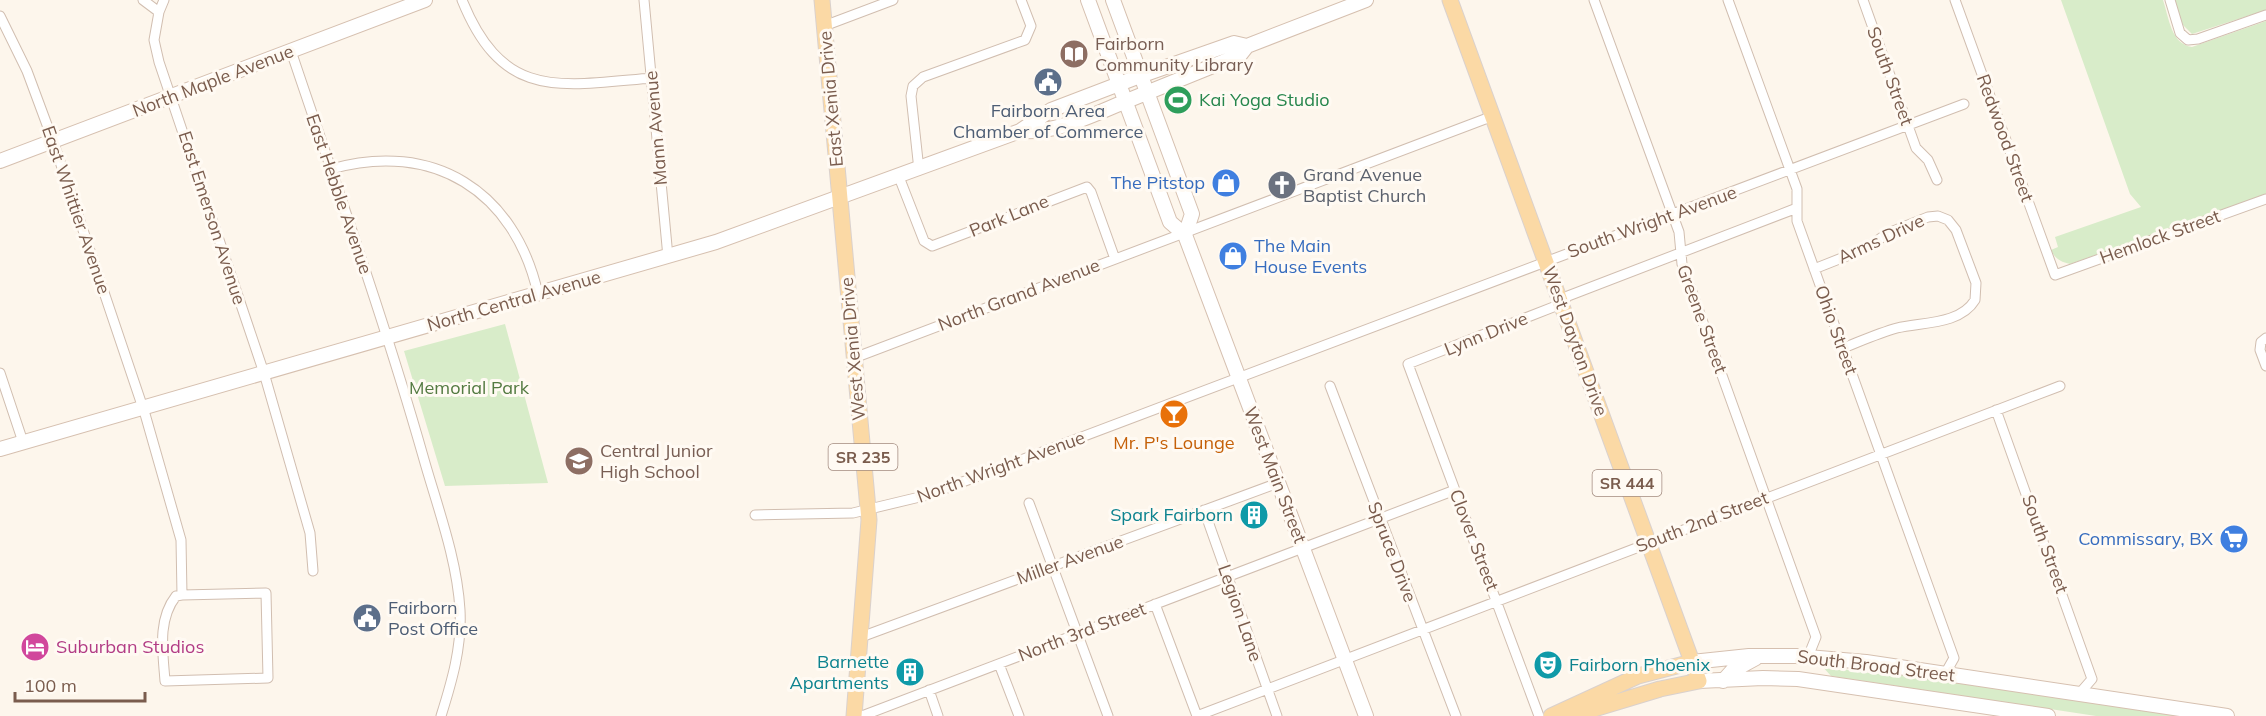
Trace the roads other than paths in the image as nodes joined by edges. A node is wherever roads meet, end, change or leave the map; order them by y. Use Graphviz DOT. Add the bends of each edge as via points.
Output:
graph roads {
  1 [pos="143,0"];
  2 [pos="165,0"];
  3 [pos="425,0"];
  4 [pos="462,0"];
  5 [pos="644,0"];
  6 [pos="822,0"];
  7 [pos="893,0"];
  8 [pos="1021,0"];
  9 [pos="1088,0"];
  10 [pos="1113,0"];
  11 [pos="1366,0"];
  12 [pos="1450,0"];
  13 [pos="1594,0"];
  14 [pos="1728,0"];
  15 [pos="1863,0"];
  16 [pos="1955,0"];
  17 [pos="2170,0"];
  18 [pos="159,12"];
  19 [pos="2266,15"];
  20 [pos="1,23"];
  21 [pos="824,26"];
  22 [pos="1247,46"];
  23 [pos="291,51"];
  24 [pos="1140,76"];
  25 [pos="652,78"];
  26 [pos="1118,85"];
  27 [pos="1146,93"];
  28 [pos="172,96"];
  29 [pos="1125,102"];
  30 [pos="1964,104"];
  31 [pos="1493,116"];
  32 [pos="1908,125"];
  33 [pos="1020,131"];
  34 [pos="53,141"];
  35 [pos="0,161"];
  36 [pos="331,169"];
  37 [pos="919,170"];
  38 [pos="1790,170"];
  39 [pos="899,177"];
  40 [pos="1937,180"];
  41 [pos="840,198"];
  42 [pos="2266,199"];
  43 [pos="1797,208"];
  44 [pos="1672,214"];
  45 [pos="1185,235"];
  46 [pos="1680,252"];
  47 [pos="668,257"];
  48 [pos="1115,259"];
  49 [pos="1546,262"];
  50 [pos="1814,269"];
  51 [pos="2055,275"];
  52 [pos="538,294"];
  53 [pos="1562,304"];
  54 [pos="387,338"];
  55 [pos="2263,340"];
  56 [pos="1843,348"];
  57 [pos="854,358"];
  58 [pos="1408,364"];
  59 [pos="2266,366"];
  60 [pos="0,373"];
  61 [pos="264,373"];
  62 [pos="1238,377"];
  63 [pos="1330,386"];
  64 [pos="2060,386"];
  65 [pos="142,408"];
  66 [pos="1996,410"];
  67 [pos="23,442"];
  68 [pos="0,449"];
  69 [pos="1882,453"];
  70 [pos="1278,483"];
  71 [pos="1455,490"];
  72 [pos="1767,497"];
  73 [pos="1029,503"];
  74 [pos="868,510"];
  75 [pos="1204,510"];
  76 [pos="755,514"];
  77 [pos="1380,519"];
  78 [pos="1649,542"];
  79 [pos="1303,548"];
  80 [pos="1053,566"];
  81 [pos="313,571"];
  82 [pos="1227,577"];
  83 [pos="182,595"];
  84 [pos="1497,600"];
  85 [pos="1155,604"];
  86 [pos="1422,629"];
  87 [pos="1078,634"];
  88 [pos="861,637"];
  89 [pos="1761,656"];
  90 [pos="1808,657"];
  91 [pos="1344,658"];
  92 [pos="1692,662"];
  93 [pos="999,664"];
  94 [pos="1945,674"];
  95 [pos="1699,681"];
  96 [pos="1723,681"];
  97 [pos="1266,688"];
  98 [pos="929,690"];
  99 [pos="2079,694"];
  100 [pos="854,715"];
  101 [pos="441,716"];
  102 [pos="938,716"];
  103 [pos="1019,716"];
  104 [pos="1108,716"];
  105 [pos="1197,716"];
  106 [pos="1277,716"];
  107 [pos="1366,716"];
  108 [pos="1456,716"];
  109 [pos="1539,716"];
  110 [pos="1551,716"];
  111 [pos="1571,716"];
  112 [pos="2048,716"];
  113 [pos="2227,716"];
  1 -- 18 [label="street"];
  2 -- 18 [label="street, East Emerson Avenue"];
  3 -- 23 [label="street, North Maple Avenue"];
  4 -- 25 [label="street" via="478,35 492,53 533,80 567,85"];
  5 -- 25 [label="street, Mann Avenue"];
  6 -- 21 [label="main road, East Xenia Drive / SR 235"];
  7 -- 21 [label="street"];
  8 -- 37 [label="street" via="1031,26 1025,40 923,77 913,86"];
  9 -- 26 [label="street, West Main Street"];
  10 -- 24 [label="street, West Main Street"];
  11 -- 22 [label="street"];
  12 -- 31 [label="main road, West Dayton Drive / SR 444"];
  13 -- 44 [label="street, Greene Street"];
  14 -- 38 [label="street, Ohio Street"];
  15 -- 32 [label="street, South Street"];
  16 -- 51 [label="street, Redwood Street"];
  17 -- 19 [label="street" via="2180,33 2188,40"];
  18 -- 28 [label="street, East Emerson Avenue" via="154,40"];
  20 -- 34 [label="street, East Whittier Avenue" via="27,71"];
  21 -- 41 [label="main road, East Xenia Drive / SR 235"];
  22 -- 24 [label="street, North Central Avenue" via="1234,44"];
  22 -- 27 [label="street, North Central Avenue" via="1240,55"];
  23 -- 28 [label="street, North Maple Avenue"];
  23 -- 36 [label="street, East Hebble Avenue"];
  24 -- 26 [label="street, North Central Avenue"];
  24 -- 27 [label="street, West Main Street"];
  25 -- 47 [label="street, Mann Avenue"];
  26 -- 29 [label="street, West Main Street"];
  26 -- 33 [label="street, North Central Avenue" via="1052,110"];
  27 -- 29 [label="street, North Central Avenue"];
  27 -- 45 [label="street, West Main Street" via="1192,214"];
  28 -- 34 [label="street, North Maple Avenue"];
  28 -- 61 [label="street, East Emerson Avenue"];
  29 -- 33 [label="street, North Central Avenue" via="1056,127"];
  29 -- 45 [label="street, West Main Street" via="1170,222"];
  30 -- 32 [label="street, South Wright Avenue"];
  31 -- 45 [label="street, North Grand Avenue"];
  31 -- 49 [label="main road, West Dayton Drive / SR 444"];
  32 -- 38 [label="street, South Wright Avenue"];
  32 -- 40 [label="street, South Street" via="1916,148 1928,160"];
  33 -- 37 [label="street, North Central Avenue"];
  34 -- 35 [label="street, North Maple Avenue"];
  34 -- 65 [label="street, East Whittier Avenue"];
  36 -- 52 [label="street" via="367,161 402,161 435,168 464,182 490,201 513,227 529,259"];
  36 -- 54 [label="street, East Hebble Avenue"];
  37 -- 39 [label="street, North Central Avenue"];
  38 -- 43 [label="street, Ohio Street" via="1798,194"];
  38 -- 44 [label="street, South Wright Avenue"];
  39 -- 41 [label="street, North Central Avenue"];
  39 -- 48 [label="street, Park Lane" via="924,241 932,246 1087,187"];
  41 -- 47 [label="street, North Central Avenue"];
  41 -- 57 [label="main road, West Xenia Drive / SR 235"];
  42 -- 51 [label="street, Hemlock Street"];
  43 -- 46 [label="street, Lynn Drive"];
  43 -- 50 [label="street, Ohio Street" via="1797,221"];
  44 -- 46 [label="street, Greene Street" via="1680,237"];
  44 -- 49 [label="street, South Wright Avenue"];
  45 -- 48 [label="street, North Grand Avenue"];
  45 -- 62 [label="street, West Main Street"];
  46 -- 53 [label="street, Lynn Drive" via="1568,296"];
  46 -- 72 [label="street, Greene Street"];
  47 -- 52 [label="street, North Central Avenue"];
  48 -- 57 [label="street, North Grand Avenue"];
  49 -- 53 [label="main road, West Dayton Drive / SR 444"];
  49 -- 62 [label="street, South Wright Avenue"];
  50 -- 56 [label="street, Ohio Street"];
  50 -- 56 [label="street, Arms Drive" via="1933,216 1952,224 1964,252 1977,289 1968,309 1928,325 1898,328"];
  52 -- 54 [label="street, North Central Avenue"];
  53 -- 58 [label="street, Lynn Drive"];
  53 -- 78 [label="main road, West Dayton Drive / SR 444"];
  54 -- 61 [label="street, North Central Avenue"];
  54 -- 101 [label="street, East Hebble Avenue" via="457,581 459,643"];
  55 -- 59 [label="street" via="2260,350"];
  56 -- 69 [label="street, Ohio Street"];
  57 -- 74 [label="main road, West Xenia Drive / SR 235"];
  58 -- 71 [label="street, Clover Street"];
  60 -- 67 [label="street"];
  61 -- 65 [label="street, North Central Avenue"];
  61 -- 81 [label="street, East Emerson Avenue" via="310,533"];
  62 -- 70 [label="street, West Main Street"];
  62 -- 74 [label="street, North Wright Avenue" via="928,495"];
  63 -- 77 [label="street, Spruce Drive"];
  64 -- 66 [label="street, South 2nd Street"];
  65 -- 67 [label="street, North Central Avenue"];
  65 -- 83 [label="street, East Whittier Avenue" via="181,540"];
  66 -- 69 [label="street, South 2nd Street"];
  66 -- 99 [label="street, South Street" via="2092,679"];
  67 -- 68 [label="street, North Central Avenue"];
  69 -- 72 [label="street, South 2nd Street"];
  69 -- 94 [label="street, Ohio Street" via="1954,658"];
  70 -- 75 [label="street, Miller Avenue"];
  70 -- 79 [label="street, West Main Street"];
  71 -- 77 [label="street, North 3rd Street"];
  71 -- 84 [label="street, Clover Street"];
  72 -- 78 [label="street, South 2nd Street"];
  72 -- 90 [label="street, Greene Street" via="1816,637"];
  73 -- 80 [label="street"];
  74 -- 76 [label="street, North Wright Avenue"];
  74 -- 88 [label="main road, West Xenia Drive / SR 235"];
  75 -- 80 [label="street, Miller Avenue"];
  75 -- 82 [label="street, Legion Lane"];
  77 -- 79 [label="street, North 3rd Street"];
  77 -- 86 [label="street, Spruce Drive"];
  78 -- 84 [label="street, South 2nd Street"];
  78 -- 92 [label="main road, West Dayton Drive / SR 444"];
  79 -- 82 [label="street, North 3rd Street"];
  79 -- 91 [label="street, West Main Street"];
  80 -- 87 [label="street"];
  80 -- 88 [label="street, Miller Avenue"];
  82 -- 85 [label="street, North 3rd Street"];
  82 -- 97 [label="street, Legion Lane"];
  83 -- 83 [label="street" via="171,602 161,634 165,681 268,678 266,593"];
  84 -- 86 [label="street, South 2nd Street"];
  84 -- 109 [label="street, Clover Street"];
  85 -- 87 [label="street, North 3rd Street"];
  85 -- 105 [label="street"];
  86 -- 91 [label="street, South 2nd Street"];
  86 -- 108 [label="street, Spruce Drive"];
  87 -- 93 [label="street, North 3rd Street"];
  87 -- 104 [label="street"];
  88 -- 100 [label="main road, West Xenia Drive / SR 235"];
  89 -- 90 [label="street, South Broad Street"];
  89 -- 92 [label="street, South Broad Street"];
  89 -- 96 [label="street" via="1732,671"];
  90 -- 94 [label="street, South Broad Street"];
  91 -- 97 [label="street, South 2nd Street"];
  91 -- 107 [label="street, West Main Street"];
  92 -- 95 [label="main road, West Dayton Drive / SR 444"];
  92 -- 110 [label="main road, South Broad Street" via="1638,676"];
  93 -- 98 [label="street, North 3rd Street"];
  93 -- 103 [label="street"];
  94 -- 99 [label="street, South Broad Street"];
  95 -- 96 [label="street, South Broad Street"];
  95 -- 111 [label="main road, South Broad Street"];
  96 -- 112 [label="street, South Broad Street" via="1798,680"];
  97 -- 105 [label="street, South 2nd Street"];
  97 -- 106 [label="street, Legion Lane"];
  98 -- 100 [label="street, North 3rd Street"];
  98 -- 102 [label="street"];
  99 -- 113 [label="street, South Broad Street"];
}
